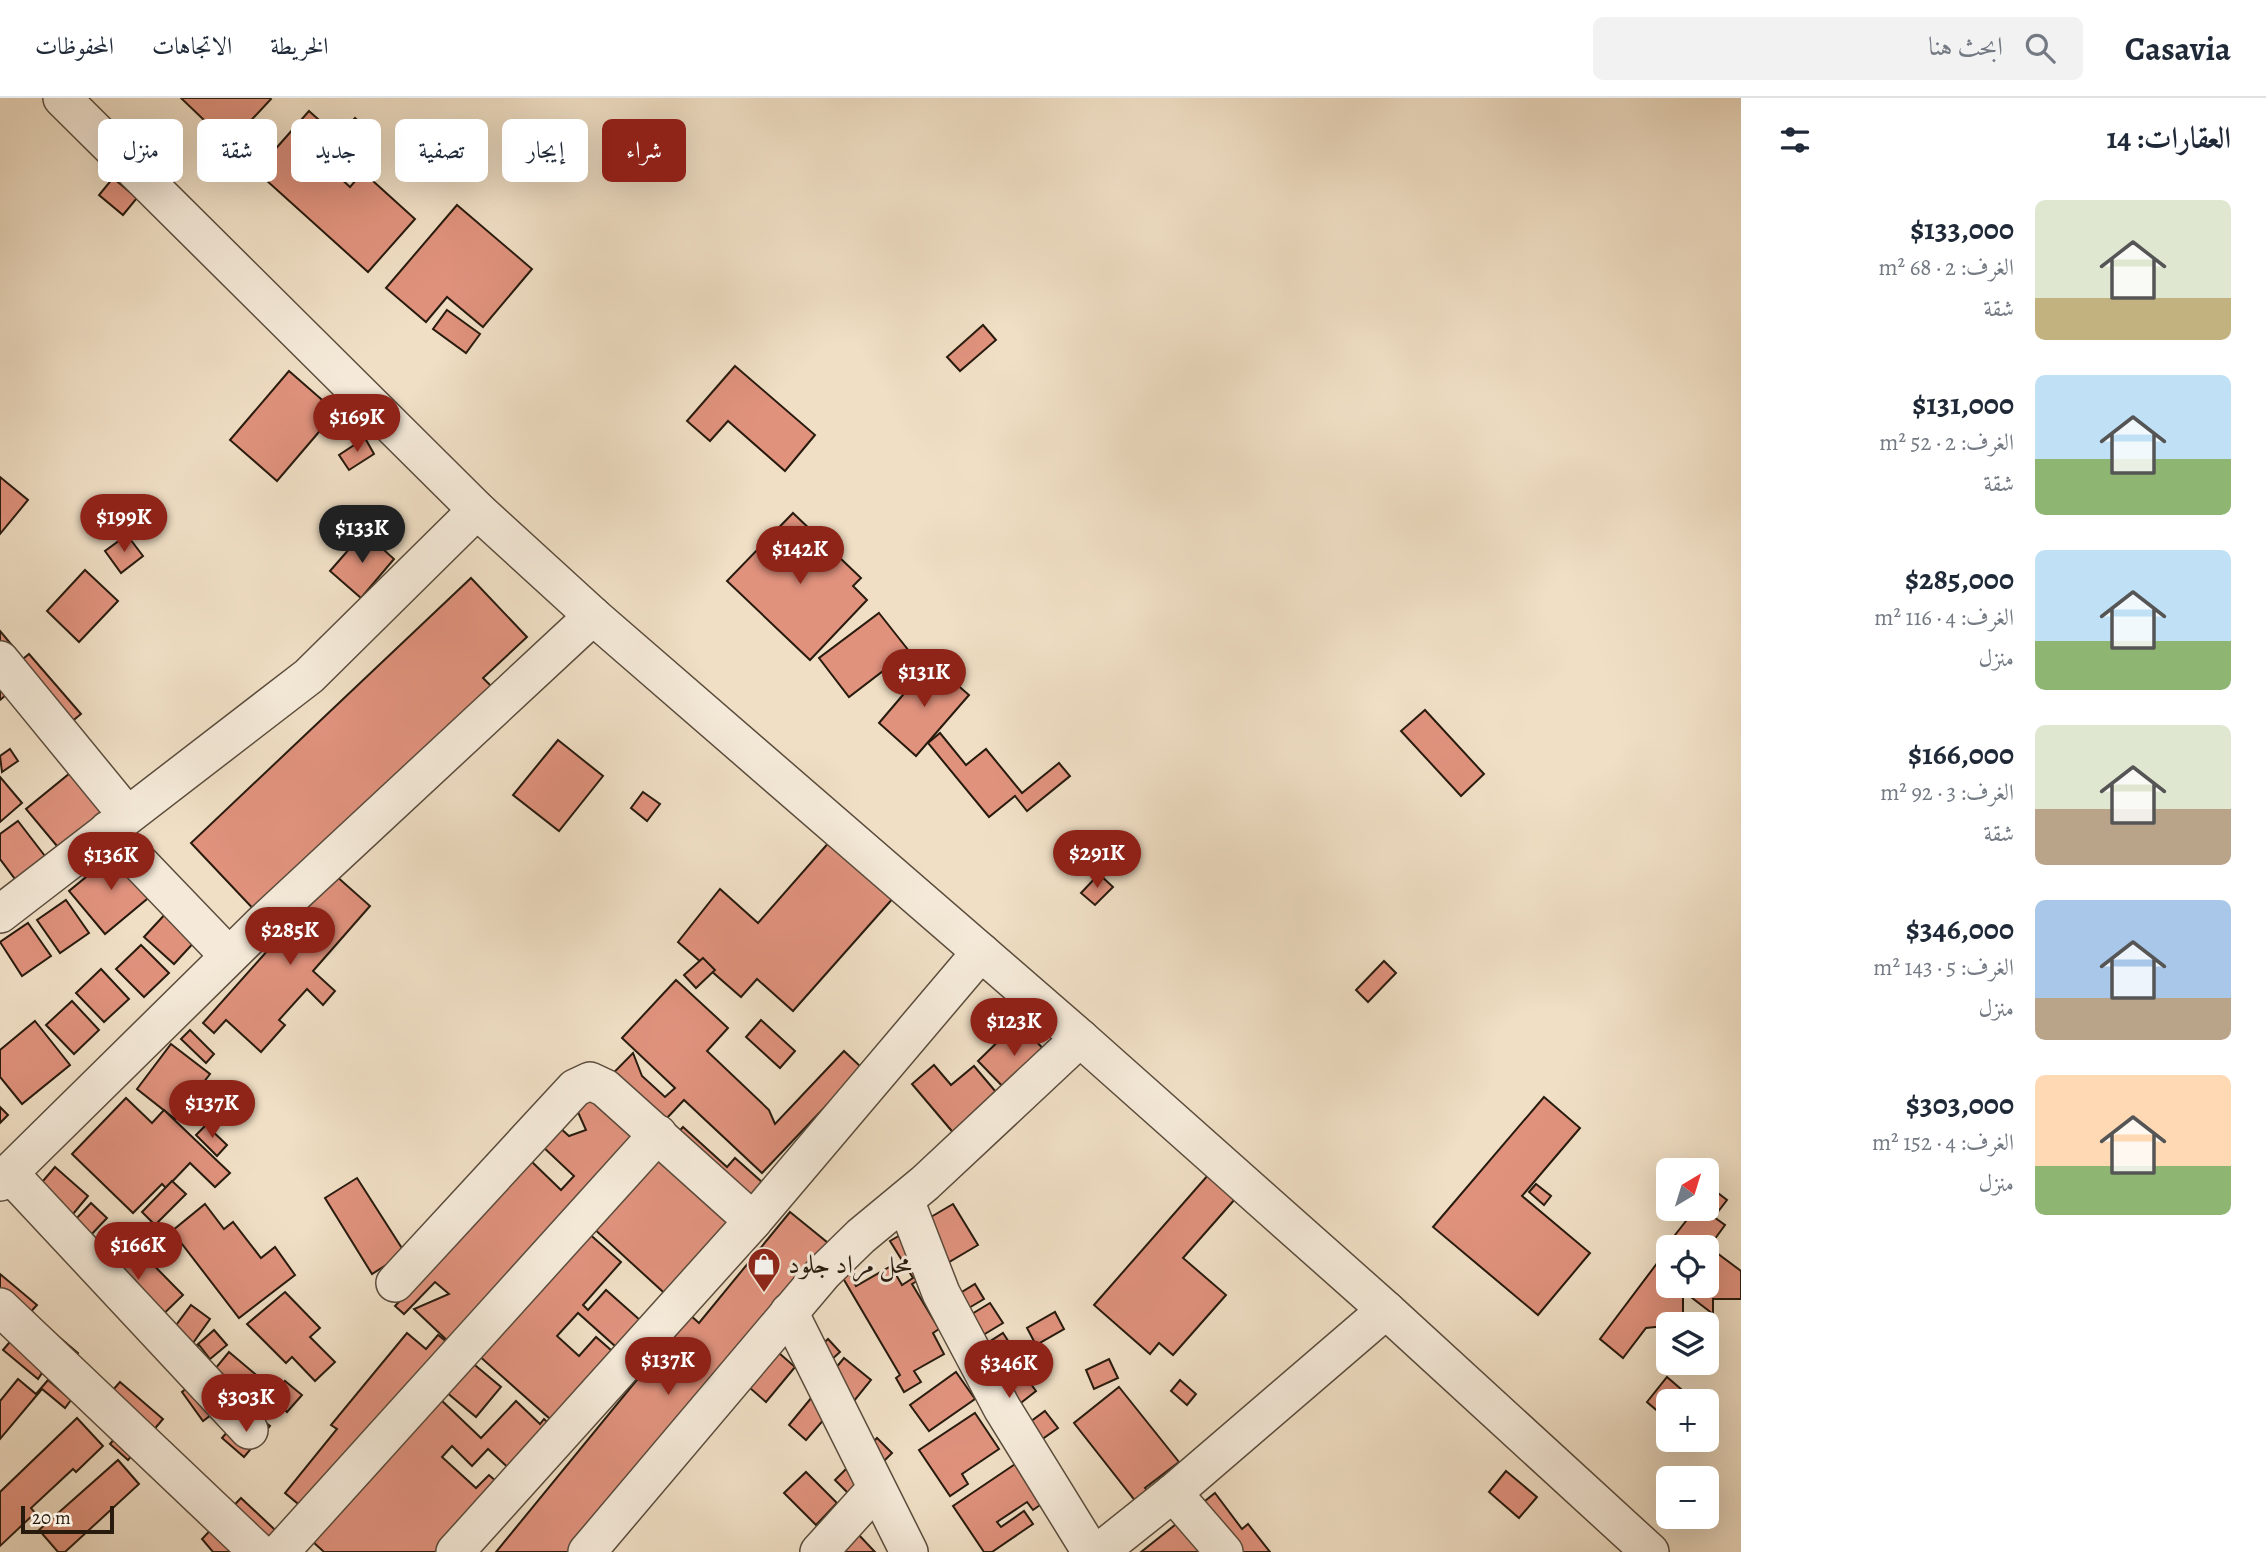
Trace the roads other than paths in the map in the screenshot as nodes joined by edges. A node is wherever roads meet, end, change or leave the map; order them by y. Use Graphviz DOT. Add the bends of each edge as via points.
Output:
graph roads {
  1 [pos="62,98"];
  2 [pos="477,510"];
  3 [pos="593,616"];
  4 [pos="0,660"];
  5 [pos="117,823"];
  6 [pos="0,914"];
  7 [pos="981,952"];
  8 [pos="229,956"];
  9 [pos="1080,1038"];
  10 [pos="658,1134"];
  11 [pos="5,1177"];
  12 [pos="905,1199"];
  13 [pos="753,1221"];
  14 [pos="395,1283"];
  15 [pos="0,1307"];
  16 [pos="1386,1310"];
  17 [pos="789,1312"];
  18 [pos="249,1430"];
  19 [pos="876,1489"];
  20 [pos="1174,1493"];
  21 [pos="258,1552"];
  22 [pos="280,1552"];
  23 [pos="455,1552"];
  24 [pos="587,1552"];
  25 [pos="819,1552"];
  26 [pos="909,1552"];
  27 [pos="1091,1552"];
  28 [pos="1099,1552"];
  29 [pos="1224,1552"];
  30 [pos="1650,1552"];
  1 -- 2 [label="street"];
  2 -- 3 [label="street"];
  2 -- 5 [label="street" via="309,676"];
  3 -- 7 [label="street"];
  3 -- 8 [label="street"];
  4 -- 5 [label="street"];
  5 -- 6 [label="street"];
  5 -- 8 [label="street"];
  7 -- 9 [label="street"];
  7 -- 13 [label="street"];
  8 -- 11 [label="street"];
  9 -- 12 [label="street"];
  9 -- 16 [label="street"];
  10 -- 13 [label="street"];
  10 -- 14 [label="street" via="597,1083 581,1084"];
  10 -- 22 [label="street"];
  11 -- 18 [label="street"];
  12 -- 17 [label="street" via="851,1245"];
  12 -- 27 [label="street" via="940,1293 1002,1408"];
  13 -- 23 [label="street"];
  15 -- 21 [label="street"];
  16 -- 20 [label="street"];
  16 -- 30 [label="street"];
  17 -- 19 [label="street"];
  17 -- 24 [label="street"];
  19 -- 25 [label="street"];
  19 -- 26 [label="street"];
  20 -- 28 [label="street"];
  20 -- 29 [label="street"];
}
